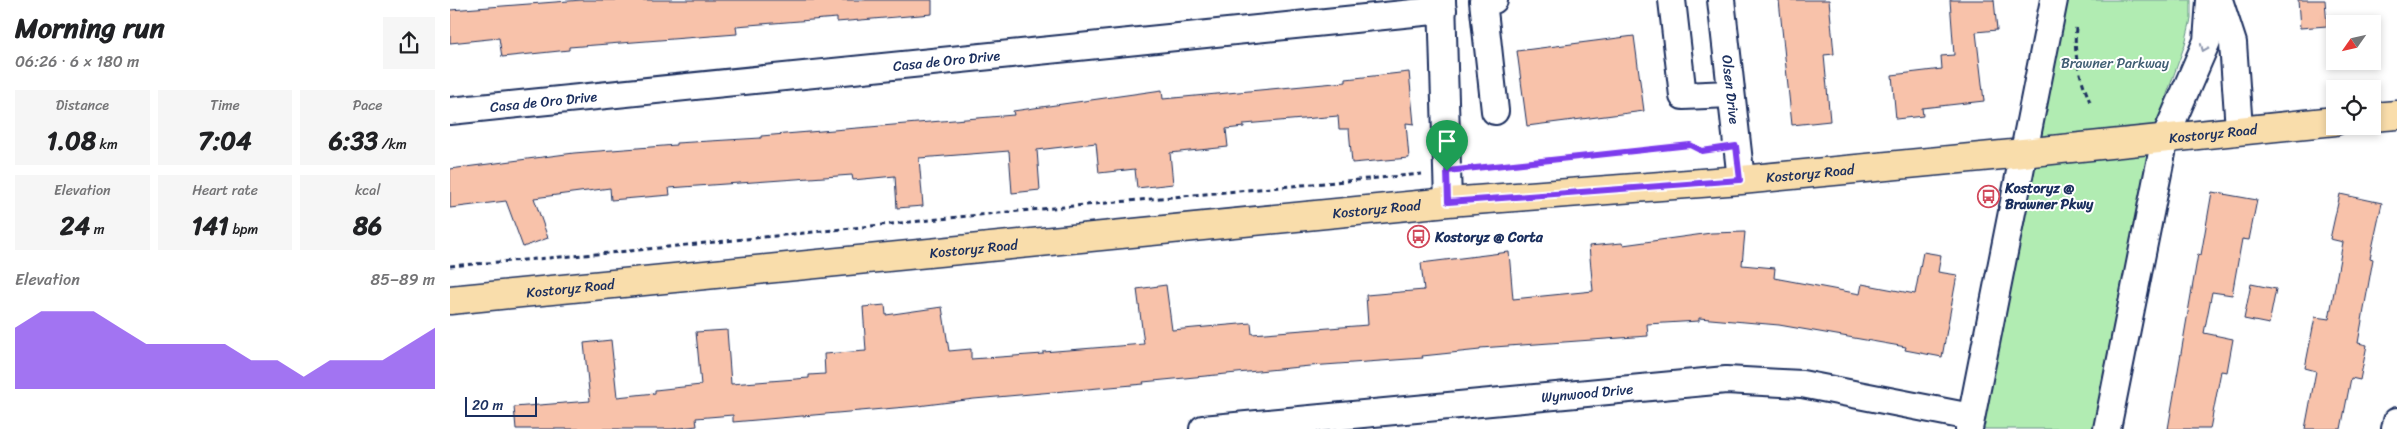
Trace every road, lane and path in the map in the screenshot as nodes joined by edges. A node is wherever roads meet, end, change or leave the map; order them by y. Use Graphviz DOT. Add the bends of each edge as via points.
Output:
graph roads {
  1 [pos="1494,0"];
  2 [pos="1672,0"];
  3 [pos="1721,0"];
  4 [pos="2054,0"];
  5 [pos="2210,0"];
  6 [pos="2219,0"];
  7 [pos="1442,5"];
  8 [pos="2076,27"];
  9 [pos="1730,94"];
  10 [pos="2090,102"];
  11 [pos="450,111"];
  12 [pos="1495,111"];
  13 [pos="2397,115"];
  14 [pos="2381,116"];
  15 [pos="2326,122"];
  16 [pos="2239,129"];
  17 [pos="2165,138"];
  18 [pos="1736,146"];
  19 [pos="2023,153"];
  20 [pos="1447,171"];
  21 [pos="1740,180"];
  22 [pos="1448,202"];
  23 [pos="450,266"];
  24 [pos="450,300"];
  25 [pos="2397,421"];
  26 [pos="1970,423"];
  27 [pos="1203,429"];
  28 [pos="2107,429"];
  29 [pos="2395,429"];
  1 -- 12 [label="street" via="1483,1"];
  2 -- 9 [label="street" via="1682,96"];
  3 -- 9 [label="street, Olsen Drive"];
  4 -- 19 [label="street"];
  5 -- 17 [label="street, one-way" via="2207,41"];
  6 -- 16 [label="street" via="2233,44"];
  7 -- 11 [label="street, Casa de Oro Drive"];
  7 -- 20 [label="street"];
  8 -- 10 [label="path" via="2078,72"];
  9 -- 18 [label="street, Olsen Drive"];
  13 -- 14 [label="main road"];
  15 -- 16 [label="main road, Kostoryz Road"];
  16 -- 17 [label="main road, Kostoryz Road"];
  17 -- 19 [label="main road, Kostoryz Road"];
  17 -- 28 [label="street"];
  18 -- 20 [label="path" via="1702,151 1690,145"];
  18 -- 21 [label="street, Olsen Drive"];
  19 -- 21 [label="main road, Kostoryz Road"];
  19 -- 26 [label="street"];
  20 -- 22 [label="street"];
  20 -- 23 [label="path"];
  21 -- 22 [label="main road, Kostoryz Road"];
  22 -- 24 [label="main road, Kostoryz Road"];
  25 -- 29 [label="street"];
  26 -- 27 [label="street, Wynwood Drive" via="1802,384 1726,380"];
}
